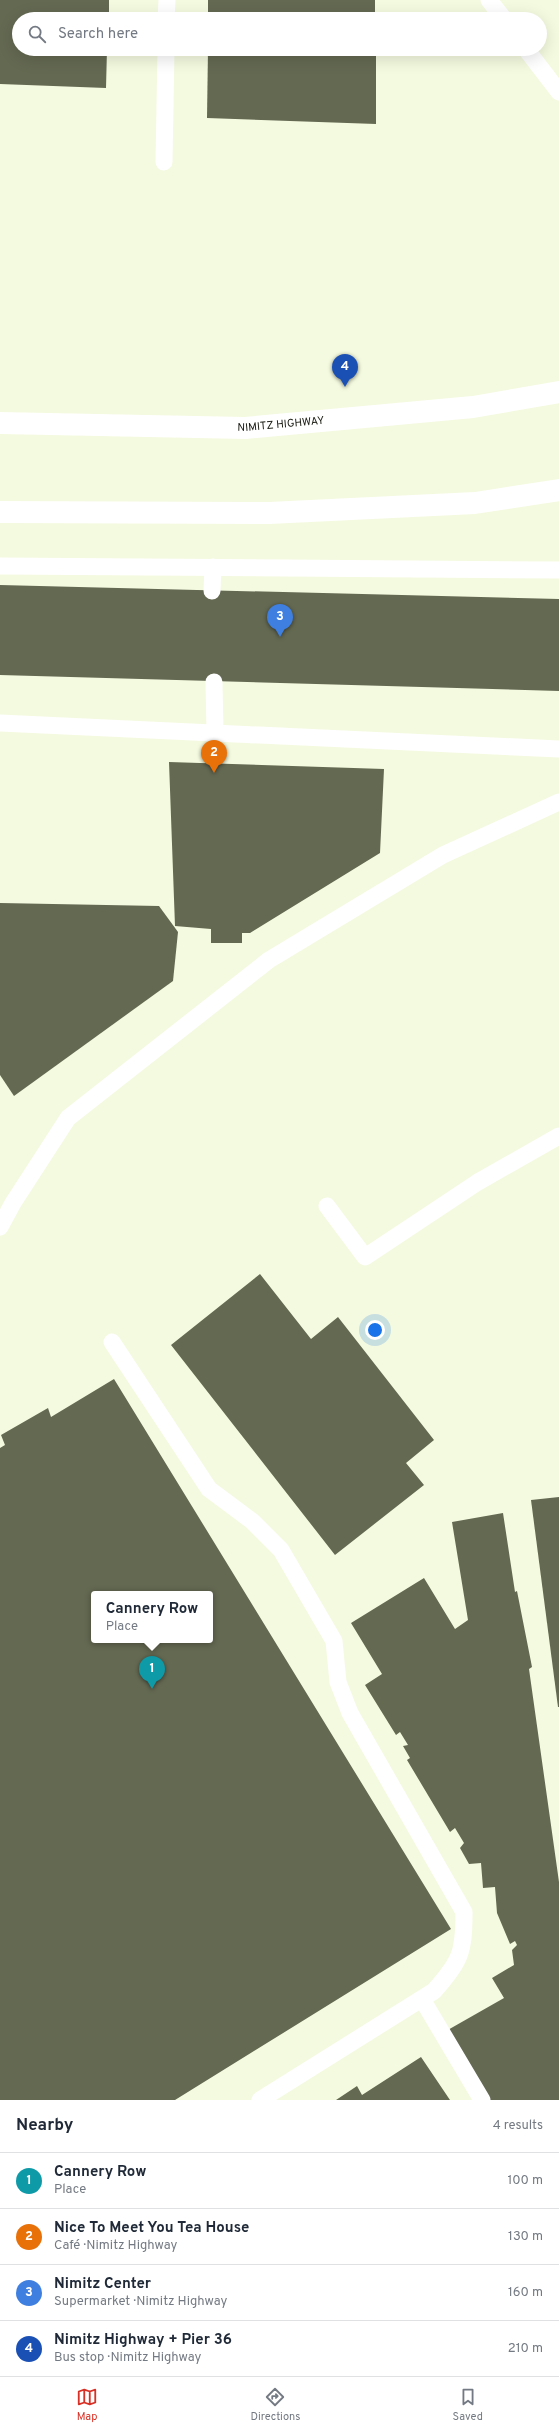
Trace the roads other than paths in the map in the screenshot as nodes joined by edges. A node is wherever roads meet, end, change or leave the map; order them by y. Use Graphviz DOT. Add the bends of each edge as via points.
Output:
graph roads {
  1 [pos="167,0"];
  2 [pos="489,0"];
  3 [pos="166,12"];
  4 [pos="498,12"];
  5 [pos="166,56"];
  6 [pos="531,56"];
  7 [pos="559,92"];
  8 [pos="164,162"];
  9 [pos="559,382"];
  10 [pos="559,392"];
  11 [pos="473,407"];
  12 [pos="0,423"];
  13 [pos="559,490"];
  14 [pos="0,512"];
  15 [pos="0,566"];
  16 [pos="213,567"];
  17 [pos="559,570"];
  18 [pos="212,591"];
  19 [pos="214,682"];
  20 [pos="0,723"];
  21 [pos="215,733"];
  22 [pos="559,749"];
  23 [pos="559,802"];
  24 [pos="559,1136"];
  25 [pos="327,1206"];
  26 [pos="0,1227"];
  27 [pos="112,1342"];
  28 [pos="422,1999"];
  29 [pos="260,2100"];
  30 [pos="482,2100"];
  1 -- 3 [label="lane"];
  2 -- 4 [label="lane"];
  5 -- 8 [label="lane"];
  6 -- 7 [label="lane"];
  9 -- 11 [label="lane"];
  10 -- 11 [label="main road, NIMITZ HIGHWAY"];
  11 -- 12 [label="main road, NIMITZ HIGHWAY" via="245,428"];
  13 -- 14 [label="main road" via="475,503 269,513"];
  15 -- 16 [label="lane"];
  16 -- 17 [label="lane"];
  16 -- 18 [label="lane"];
  19 -- 21 [label="lane"];
  20 -- 21 [label="lane"];
  21 -- 22 [label="lane"];
  23 -- 26 [label="lane" via="443,855 269,960 68,1118"];
  24 -- 25 [label="lane" via="478,1182 365,1257"];
  27 -- 28 [label="lane" via="209,1489 252,1521 281,1550 334,1641 338,1682 350,1713 464,1912 464,1941 454,1968 434,1991"];
  28 -- 29 [label="lane"];
  28 -- 30 [label="lane"];
}
